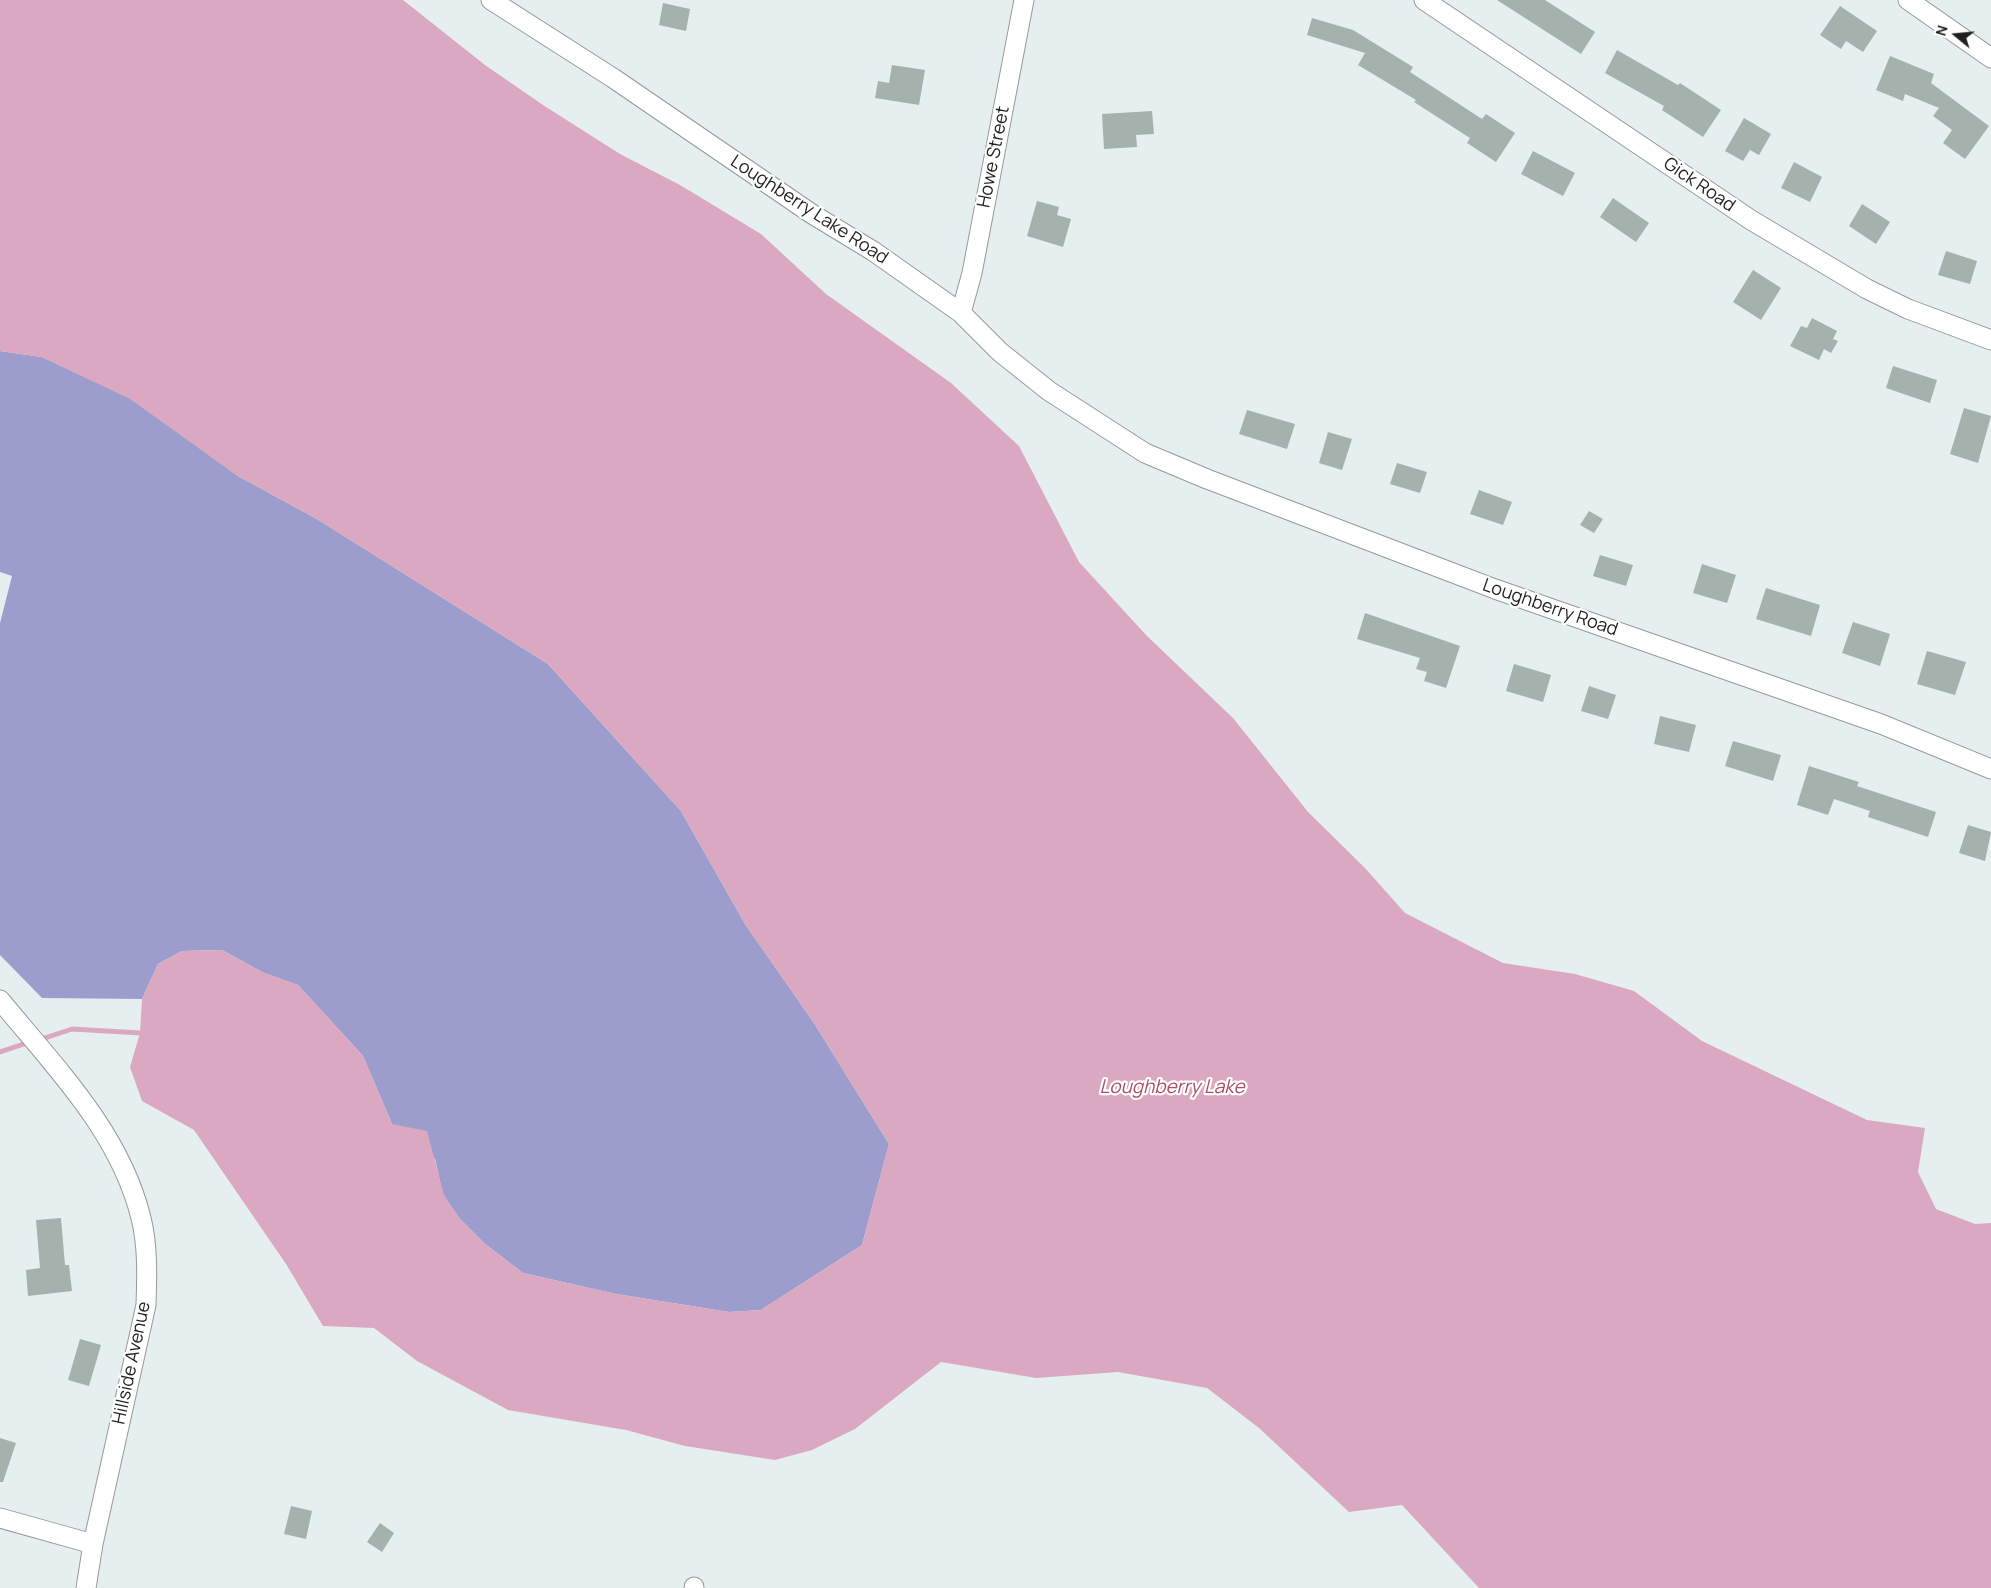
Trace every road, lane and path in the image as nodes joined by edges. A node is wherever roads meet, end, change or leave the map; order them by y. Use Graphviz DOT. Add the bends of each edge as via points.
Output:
graph roads {
  1 [pos="491,0"];
  2 [pos="1024,0"];
  3 [pos="1424,0"];
  4 [pos="1908,0"];
  5 [pos="1991,58"];
  6 [pos="961,313"];
  7 [pos="1991,340"];
  8 [pos="1115,435"];
  9 [pos="1991,769"];
  10 [pos="0,1000"];
  11 [pos="0,1518"];
  12 [pos="93,1544"];
  13 [pos="86,1588"];
  1 -- 6 [label="street, Loughberry Lake Road" via="613,78"];
  2 -- 6 [label="street, Howe Street" via="972,273"];
  3 -- 7 [label="street, Gick Road" via="1751,220 1867,289 1908,309"];
  4 -- 5 [label="street"];
  6 -- 8 [label="street, Loughberry Lake Road" via="1000,352 1049,391"];
  8 -- 9 [label="street, Loughberry Road" via="1145,453 1207,479 1486,586 1881,724"];
  10 -- 12 [label="street, Hillside Avenue" via="95,1116 126,1173 141,1218 147,1272 146,1305"];
  11 -- 12 [label="street"];
  12 -- 13 [label="street, Hillside Avenue"];
}
